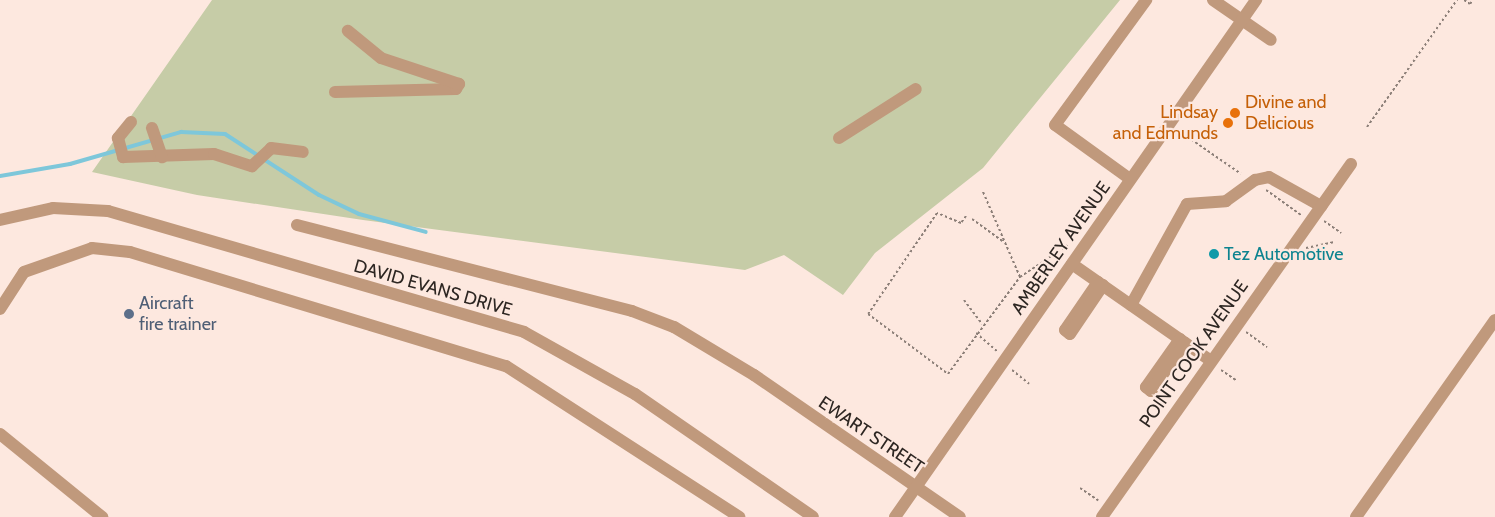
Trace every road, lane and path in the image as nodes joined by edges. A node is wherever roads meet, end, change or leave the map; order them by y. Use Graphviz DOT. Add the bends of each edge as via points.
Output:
graph roads {
  1 [pos="1146,0"];
  2 [pos="1213,0"];
  3 [pos="1256,0"];
  4 [pos="1457,0"];
  5 [pos="1464,0"];
  6 [pos="1473,0"];
  7 [pos="1242,20"];
  8 [pos="348,31"];
  9 [pos="1271,40"];
  10 [pos="916,89"];
  11 [pos="335,92"];
  12 [pos="131,122"];
  13 [pos="1367,126"];
  14 [pos="152,130"];
  15 [pos="839,138"];
  16 [pos="303,152"];
  17 [pos="162,157"];
  18 [pos="1351,164"];
  19 [pos="1130,179"];
  20 [pos="982,192"];
  21 [pos="1321,212"];
  22 [pos="966,216"];
  23 [pos="972,219"];
  24 [pos="0,220"];
  25 [pos="297,225"];
  26 [pos="1341,233"];
  27 [pos="1334,242"];
  28 [pos="1006,244"];
  29 [pos="1070,244"];
  30 [pos="1297,250"];
  31 [pos="1072,264"];
  32 [pos="1020,277"];
  33 [pos="1101,284"];
  34 [pos="964,300"];
  35 [pos="1131,305"];
  36 [pos="0,309"];
  37 [pos="1495,320"];
  38 [pos="982,324"];
  39 [pos="1242,329"];
  40 [pos="1067,332"];
  41 [pos="1182,341"];
  42 [pos="1267,347"];
  43 [pos="1213,364"];
  44 [pos="1236,380"];
  45 [pos="1148,389"];
  46 [pos="0,434"];
  47 [pos="916,487"];
  48 [pos="102,517"];
  49 [pos="739,517"];
  50 [pos="813,517"];
  51 [pos="895,517"];
  52 [pos="960,517"];
  53 [pos="1102,517"];
  54 [pos="1356,517"];
  1 -- 19 [label="street" via="1055,125"];
  2 -- 7 [label="street"];
  3 -- 7 [label="street, AMBERLEY AVENUE"];
  4 -- 13 [label="path"];
  5 -- 6 [label="path" via="1470,4"];
  7 -- 9 [label="street"];
  7 -- 19 [label="street, AMBERLEY AVENUE"];
  8 -- 11 [label="street" via="381,58 459,84 456,89"];
  10 -- 15 [label="street"];
  12 -- 17 [label="street" via="118,150 137,159"];
  14 -- 17 [label="street"];
  16 -- 17 [label="street" via="280,146 252,166 214,154"];
  18 -- 21 [label="street, POINT COOK AVENUE"];
  19 -- 31 [label="street, AMBERLEY AVENUE"];
  20 -- 28 [label="path"];
  21 -- 26 [label="path"];
  21 -- 35 [label="street" via="1269,177 1256,180 1226,201 1187,204"];
  21 -- 43 [label="street, POINT COOK AVENUE"];
  22 -- 38 [label="path" via="961,223 937,213 868,314 948,374"];
  23 -- 28 [label="path"];
  24 -- 50 [label="street, DAVID EVANS DRIVE" via="53,208 108,211 524,332 635,394"];
  25 -- 47 [label="street, EWART STREET" via="632,311 674,327 762,382"];
  27 -- 30 [label="path"];
  28 -- 32 [label="path"];
  29 -- 32 [label="path"];
  31 -- 33 [label="street"];
  31 -- 47 [label="street, AMBERLEY AVENUE"];
  32 -- 38 [label="path"];
  33 -- 35 [label="street"];
  33 -- 40 [label="street"];
  34 -- 38 [label="path"];
  35 -- 41 [label="street"];
  36 -- 49 [label="street" via="24,272 92,248 130,252 506,366"];
  37 -- 54 [label="street"];
  39 -- 42 [label="path"];
  41 -- 43 [label="street"];
  41 -- 45 [label="street"];
  43 -- 44 [label="path"];
  43 -- 53 [label="street, POINT COOK AVENUE"];
  46 -- 48 [label="street"];
  47 -- 51 [label="street, AMBERLEY AVENUE"];
  47 -- 52 [label="street, EWART STREET"];
}
